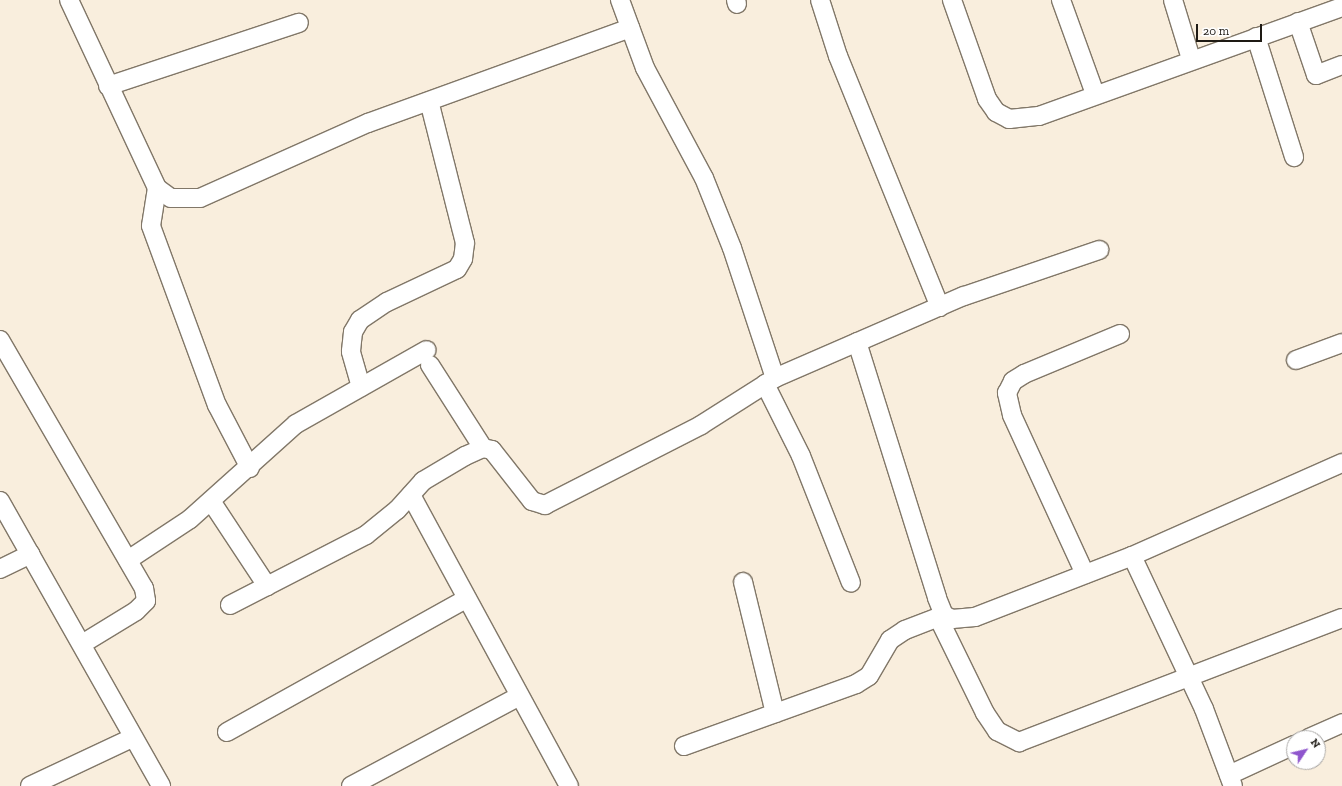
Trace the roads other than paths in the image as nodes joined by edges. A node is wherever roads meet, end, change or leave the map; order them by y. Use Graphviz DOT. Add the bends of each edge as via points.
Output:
graph roads {
  1 [pos="69,0"];
  2 [pos="620,0"];
  3 [pos="820,0"];
  4 [pos="952,0"];
  5 [pos="1061,0"];
  6 [pos="1174,0"];
  7 [pos="1342,7"];
  8 [pos="1298,22"];
  9 [pos="299,23"];
  10 [pos="630,28"];
  11 [pos="1256,37"];
  12 [pos="1191,59"];
  13 [pos="1342,65"];
  14 [pos="108,86"];
  15 [pos="1095,94"];
  16 [pos="429,101"];
  17 [pos="1294,157"];
  18 [pos="157,188"];
  19 [pos="1099,250"];
  20 [pos="940,307"];
  21 [pos="1120,334"];
  22 [pos="0,340"];
  23 [pos="857,342"];
  24 [pos="1342,343"];
  25 [pos="1296,360"];
  26 [pos="770,381"];
  27 [pos="361,387"];
  28 [pos="483,448"];
  29 [pos="1342,463"];
  30 [pos="250,468"];
  31 [pos="411,495"];
  32 [pos="0,501"];
  33 [pos="211,501"];
  34 [pos="31,554"];
  35 [pos="1132,556"];
  36 [pos="128,560"];
  37 [pos="0,569"];
  38 [pos="1085,574"];
  39 [pos="743,582"];
  40 [pos="851,583"];
  41 [pos="267,586"];
  42 [pos="466,599"];
  43 [pos="230,605"];
  44 [pos="941,616"];
  45 [pos="1342,618"];
  46 [pos="82,644"];
  47 [pos="1188,675"];
  48 [pos="518,697"];
  49 [pos="775,713"];
  50 [pos="1342,723"];
  51 [pos="1326,730"];
  52 [pos="227,732"];
  53 [pos="132,738"];
  54 [pos="684,746"];
  55 [pos="1286,750"];
  56 [pos="1231,781"];
  57 [pos="30,786"];
  58 [pos="161,786"];
  59 [pos="351,786"];
  60 [pos="569,786"];
  1 -- 14 [label="street"];
  2 -- 10 [label="street"];
  3 -- 20 [label="street" via="838,56"];
  4 -- 15 [label="street" via="988,99 996,112 1009,119 1039,116"];
  5 -- 15 [label="street"];
  6 -- 12 [label="street"];
  7 -- 8 [label="street"];
  8 -- 11 [label="street"];
  8 -- 13 [label="street" via="1316,74"];
  9 -- 14 [label="street"];
  10 -- 16 [label="street"];
  10 -- 26 [label="street" via="645,68 704,178 732,248"];
  11 -- 12 [label="street"];
  11 -- 17 [label="street"];
  12 -- 15 [label="street"];
  14 -- 18 [label="street"];
  16 -- 18 [label="street" via="368,123 200,198 171,198"];
  16 -- 27 [label="street" via="465,242 463,258 457,269 388,302 360,320 353,332 351,351"];
  18 -- 30 [label="street" via="151,208 155,240 217,405"];
  19 -- 20 [label="street"];
  20 -- 23 [label="street"];
  21 -- 38 [label="street" via="1024,374 1013,381 1007,393 1012,415"];
  22 -- 36 [label="street"];
  23 -- 26 [label="street"];
  23 -- 44 [label="street"];
  24 -- 25 [label="street"];
  26 -- 28 [label="street" via="701,425 546,505 532,502 492,450"];
  26 -- 40 [label="street"];
  27 -- 28 [label="street" via="429,357"];
  27 -- 30 [label="street" via="296,424"];
  28 -- 31 [label="street" via="423,481"];
  29 -- 35 [label="street"];
  30 -- 33 [label="street"];
  31 -- 41 [label="street" via="366,535"];
  31 -- 42 [label="street"];
  32 -- 34 [label="street"];
  33 -- 36 [label="street"];
  33 -- 41 [label="street"];
  34 -- 37 [label="street"];
  34 -- 46 [label="street"];
  35 -- 38 [label="street"];
  35 -- 47 [label="street"];
  36 -- 46 [label="street" via="144,588 146,600 136,611"];
  38 -- 44 [label="street" via="975,617 952,619"];
  39 -- 49 [label="street"];
  41 -- 43 [label="street"];
  42 -- 48 [label="street"];
  42 -- 52 [label="street"];
  44 -- 47 [label="street" via="985,713 997,731 1019,742"];
  44 -- 49 [label="street" via="890,640 869,676"];
  45 -- 47 [label="street"];
  46 -- 53 [label="street"];
  47 -- 56 [label="street"];
  48 -- 59 [label="street"];
  48 -- 60 [label="street"];
  49 -- 54 [label="street"];
  50 -- 51 [label="street"];
  53 -- 57 [label="street"];
  53 -- 58 [label="street"];
  55 -- 56 [label="street"];
}
